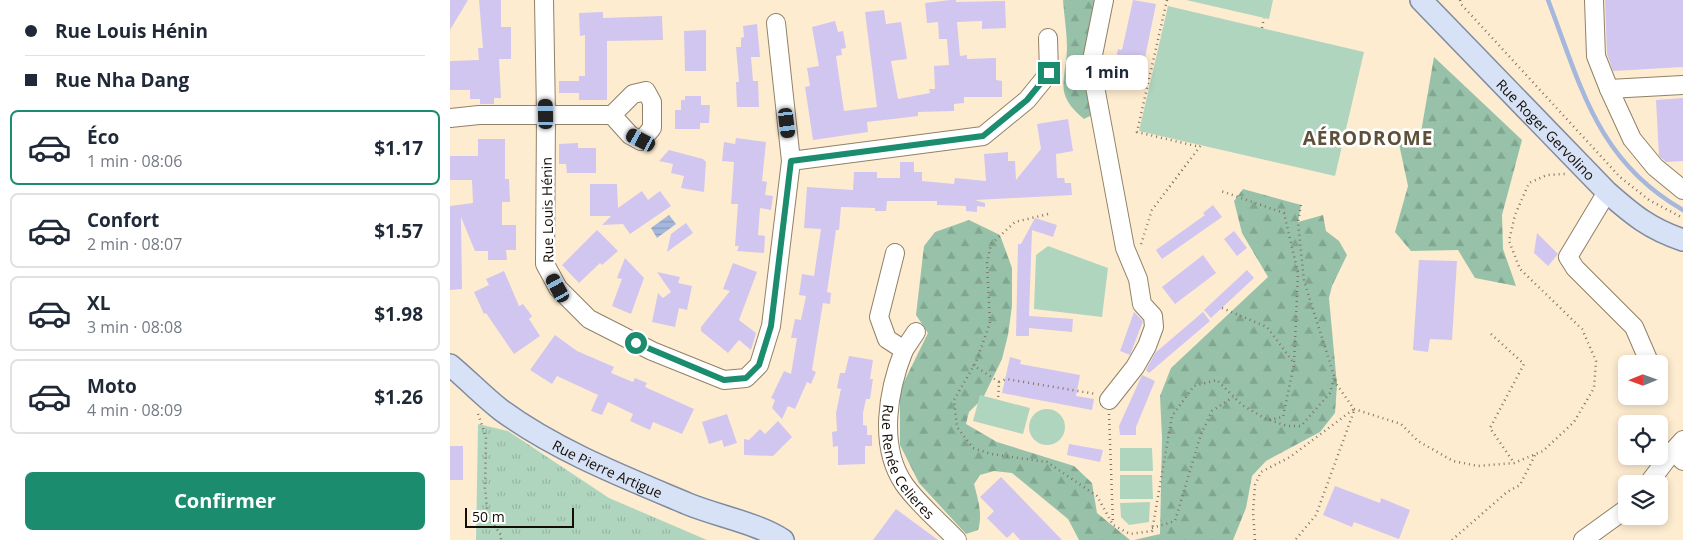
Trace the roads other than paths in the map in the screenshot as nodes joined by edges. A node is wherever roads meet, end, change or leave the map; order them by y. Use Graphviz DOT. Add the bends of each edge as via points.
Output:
graph roads {
  1 [pos="544,0"];
  2 [pos="1104,0"];
  3 [pos="1421,0"];
  4 [pos="1439,0"];
  5 [pos="1594,0"];
  6 [pos="776,23"];
  7 [pos="1048,38"];
  8 [pos="1683,86"];
  9 [pos="1609,89"];
  10 [pos="546,114"];
  11 [pos="612,115"];
  12 [pos="450,118"];
  13 [pos="791,161"];
  14 [pos="1683,190"];
  15 [pos="1607,192"];
  16 [pos="1683,226"];
  17 [pos="1683,240"];
  18 [pos="896,253"];
  19 [pos="916,332"];
  20 [pos="904,350"];
  21 [pos="1646,355"];
  22 [pos="450,364"];
  23 [pos="1110,398"];
  24 [pos="1680,451"];
  25 [pos="1657,475"];
  26 [pos="1618,515"];
  27 [pos="783,540"];
  28 [pos="958,540"];
  29 [pos="1583,540"];
  1 -- 10 [label="street, Rue Louis Hénin"];
  2 -- 23 [label="street" via="1091,65 1125,248 1138,279 1142,304 1153,316 1154,326 1139,360"];
  3 -- 15 [label="main road, Rue Roger Gervolino"];
  4 -- 16 [label="main road, Rue Roger Gervolino" via="1632,198 1661,218"];
  5 -- 9 [label="street" via="1596,56"];
  6 -- 13 [label="street, Rue Louis Hénin"];
  7 -- 13 [label="street" via="1049,73 1027,100 983,136"];
  8 -- 9 [label="street"];
  9 -- 14 [label="street" via="1632,139 1655,168"];
  10 -- 11 [label="street"];
  10 -- 12 [label="street"];
  10 -- 13 [label="street, Rue Louis Hénin" via="545,264 558,288 589,319 652,351 724,380 746,378 759,365 771,326"];
  15 -- 17 [label="main road, Rue Roger Gervolino" via="1638,220 1654,230"];
  15 -- 21 [label="street" via="1568,257 1634,327"];
  18 -- 20 [label="street" via="879,317 887,339"];
  19 -- 20 [label="street, Rue Renée Celieres"];
  20 -- 28 [label="street, Rue Renée Celieres" via="896,369 888,413 889,444 894,464 904,484"];
  22 -- 27 [label="main road, Rue Pierre Artigue" via="500,409 538,434 688,504 773,533"];
  24 -- 25 [label="street"];
  26 -- 29 [label="street"];
}
